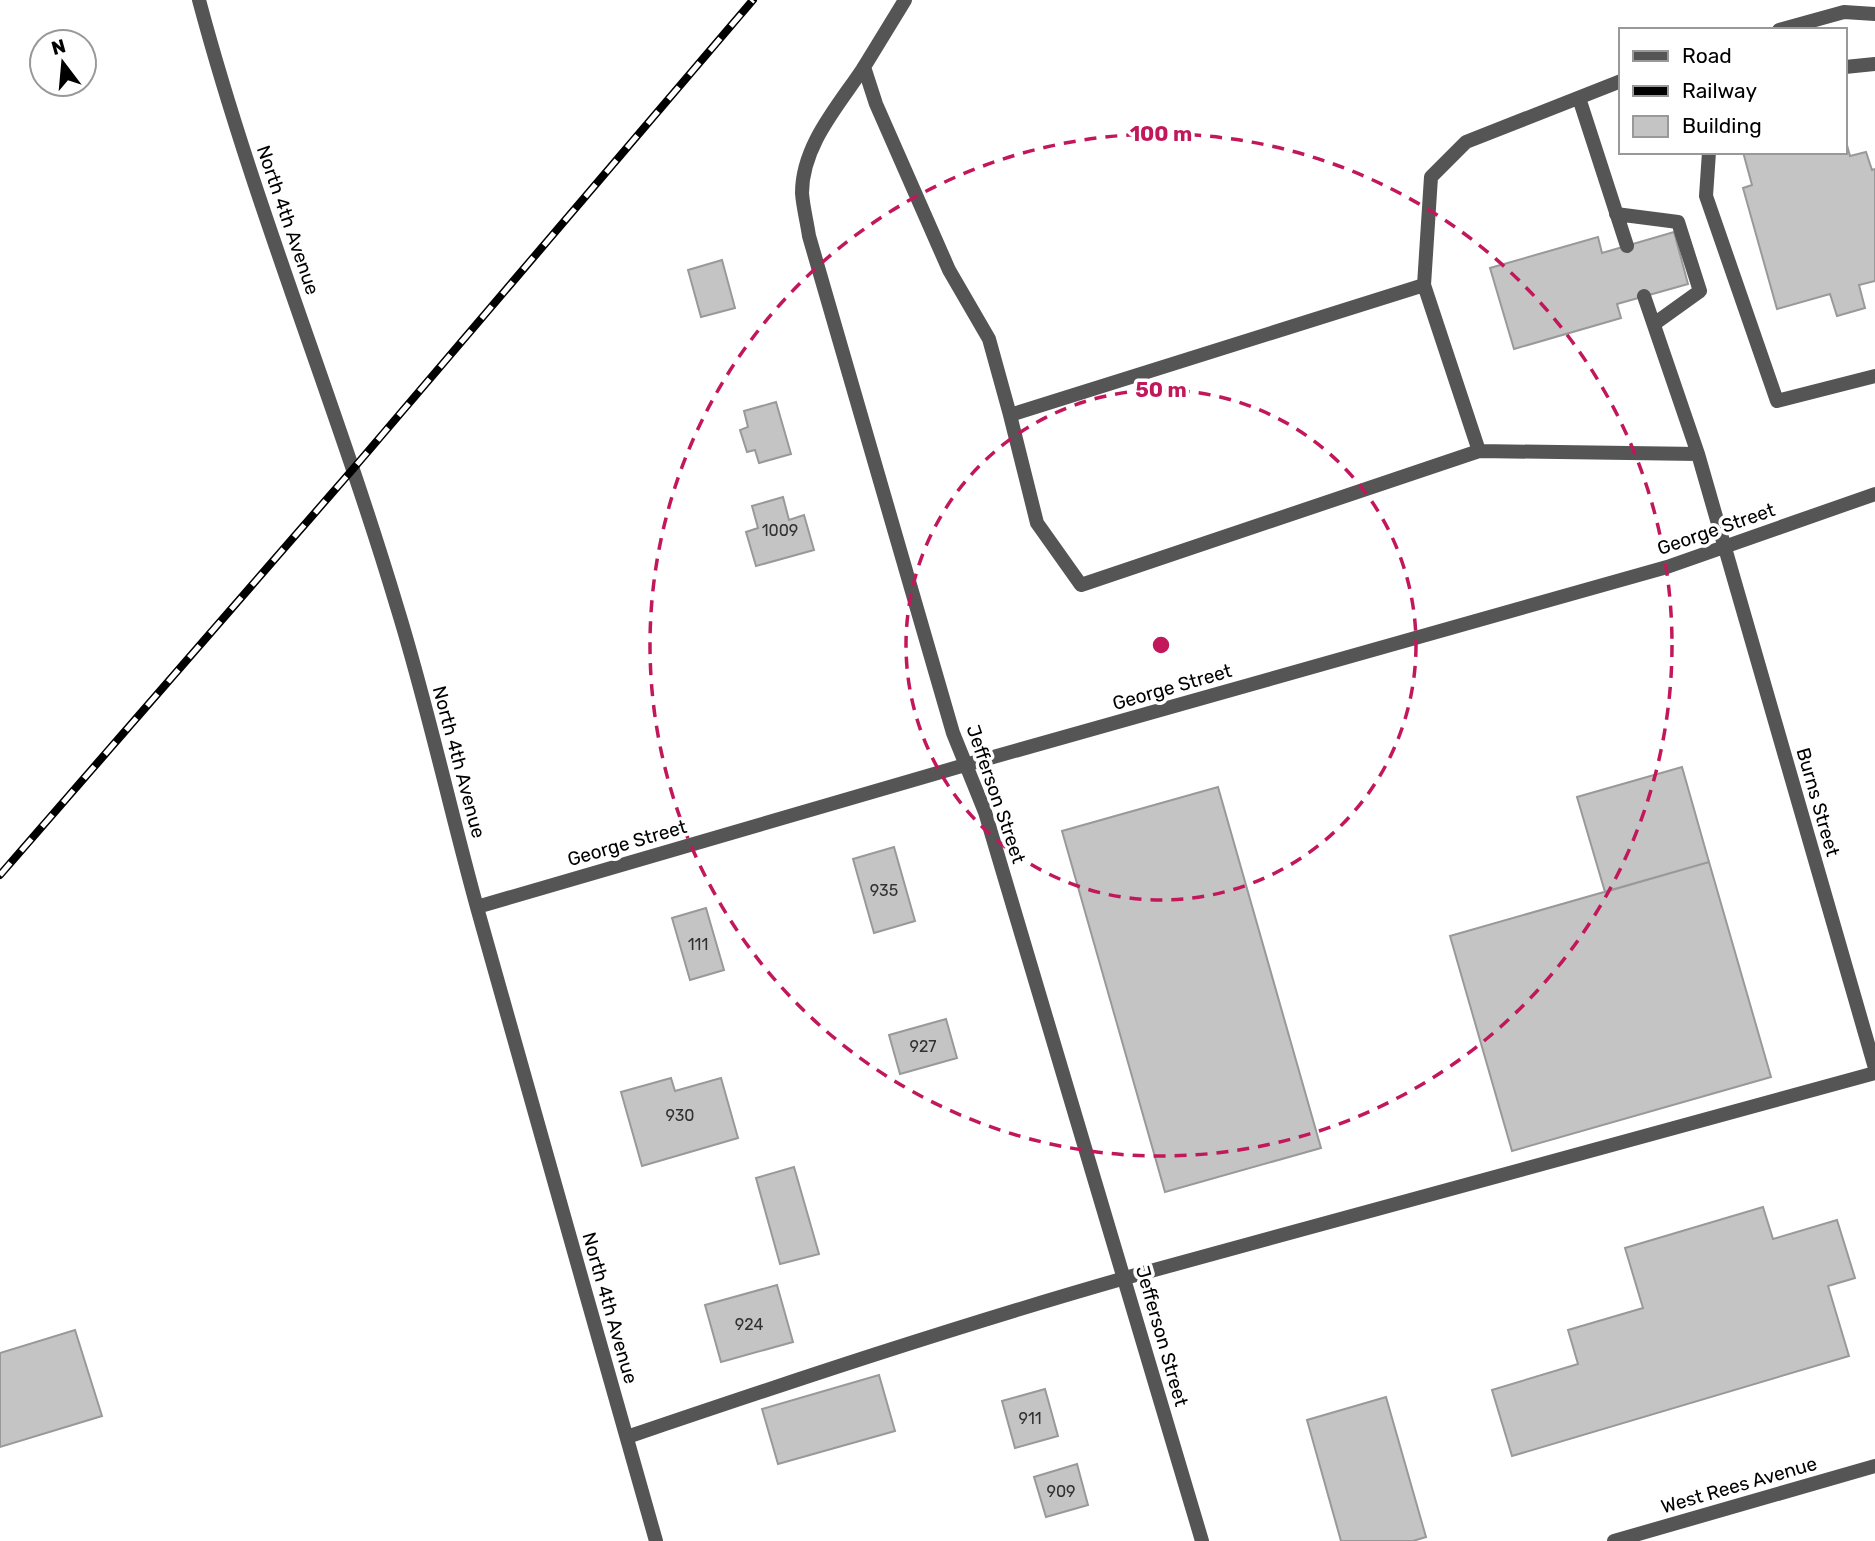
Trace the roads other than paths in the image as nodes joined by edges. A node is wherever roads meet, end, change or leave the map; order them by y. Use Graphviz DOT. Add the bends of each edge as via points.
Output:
graph roads {
  1 [pos="199,0"];
  2 [pos="905,0"];
  3 [pos="1875,14"];
  4 [pos="1786,28"];
  5 [pos="1875,64"];
  6 [pos="1847,66"];
  7 [pos="864,67"];
  8 [pos="1619,82"];
  9 [pos="1578,98"];
  10 [pos="1709,154"];
  11 [pos="1616,214"];
  12 [pos="1627,246"];
  13 [pos="1424,285"];
  14 [pos="1644,296"];
  15 [pos="1654,324"];
  16 [pos="1875,376"];
  17 [pos="1010,415"];
  18 [pos="1479,451"];
  19 [pos="1698,454"];
  20 [pos="1875,494"];
  21 [pos="1725,548"];
  22 [pos="965,765"];
  23 [pos="477,907"];
  24 [pos="1875,1070"];
  25 [pos="1125,1278"];
  26 [pos="627,1437"];
  27 [pos="1875,1466"];
  28 [pos="656,1541"];
  29 [pos="1202,1541"];
  30 [pos="1614,1541"];
  1 -- 23 [label="street, North 4th Avenue" via="237,132 399,612"];
  2 -- 7 [label="street, Jefferson Street"];
  3 -- 4 [label="street" via="1844,12"];
  5 -- 6 [label="street"];
  7 -- 17 [label="street" via="949,270 989,339"];
  7 -- 22 [label="street, Jefferson Street" via="815,141 802,193 809,236"];
  8 -- 9 [label="street"];
  9 -- 11 [label="street"];
  9 -- 13 [label="street" via="1466,142 1431,177"];
  10 -- 16 [label="street" via="1706,196 1777,401"];
  11 -- 12 [label="street"];
  11 -- 15 [label="street" via="1678,222 1700,291"];
  13 -- 17 [label="street"];
  13 -- 18 [label="street"];
  14 -- 15 [label="street, Burns Street"];
  15 -- 19 [label="street, Burns Street"];
  17 -- 18 [label="street" via="1037,523 1081,585"];
  18 -- 19 [label="street"];
  19 -- 21 [label="street, Burns Street"];
  20 -- 21 [label="street, George Street"];
  21 -- 22 [label="street, George Street"];
  21 -- 24 [label="street, Burns Street"];
  22 -- 23 [label="street, George Street"];
  22 -- 25 [label="street, Jefferson Street" via="985,812"];
  23 -- 26 [label="street, North 4th Avenue"];
  24 -- 25 [label="street"];
  25 -- 26 [label="street" via="876,1352"];
  25 -- 29 [label="street, Jefferson Street"];
  26 -- 28 [label="street, North 4th Avenue"];
  27 -- 30 [label="street, West Rees Avenue"];
}
